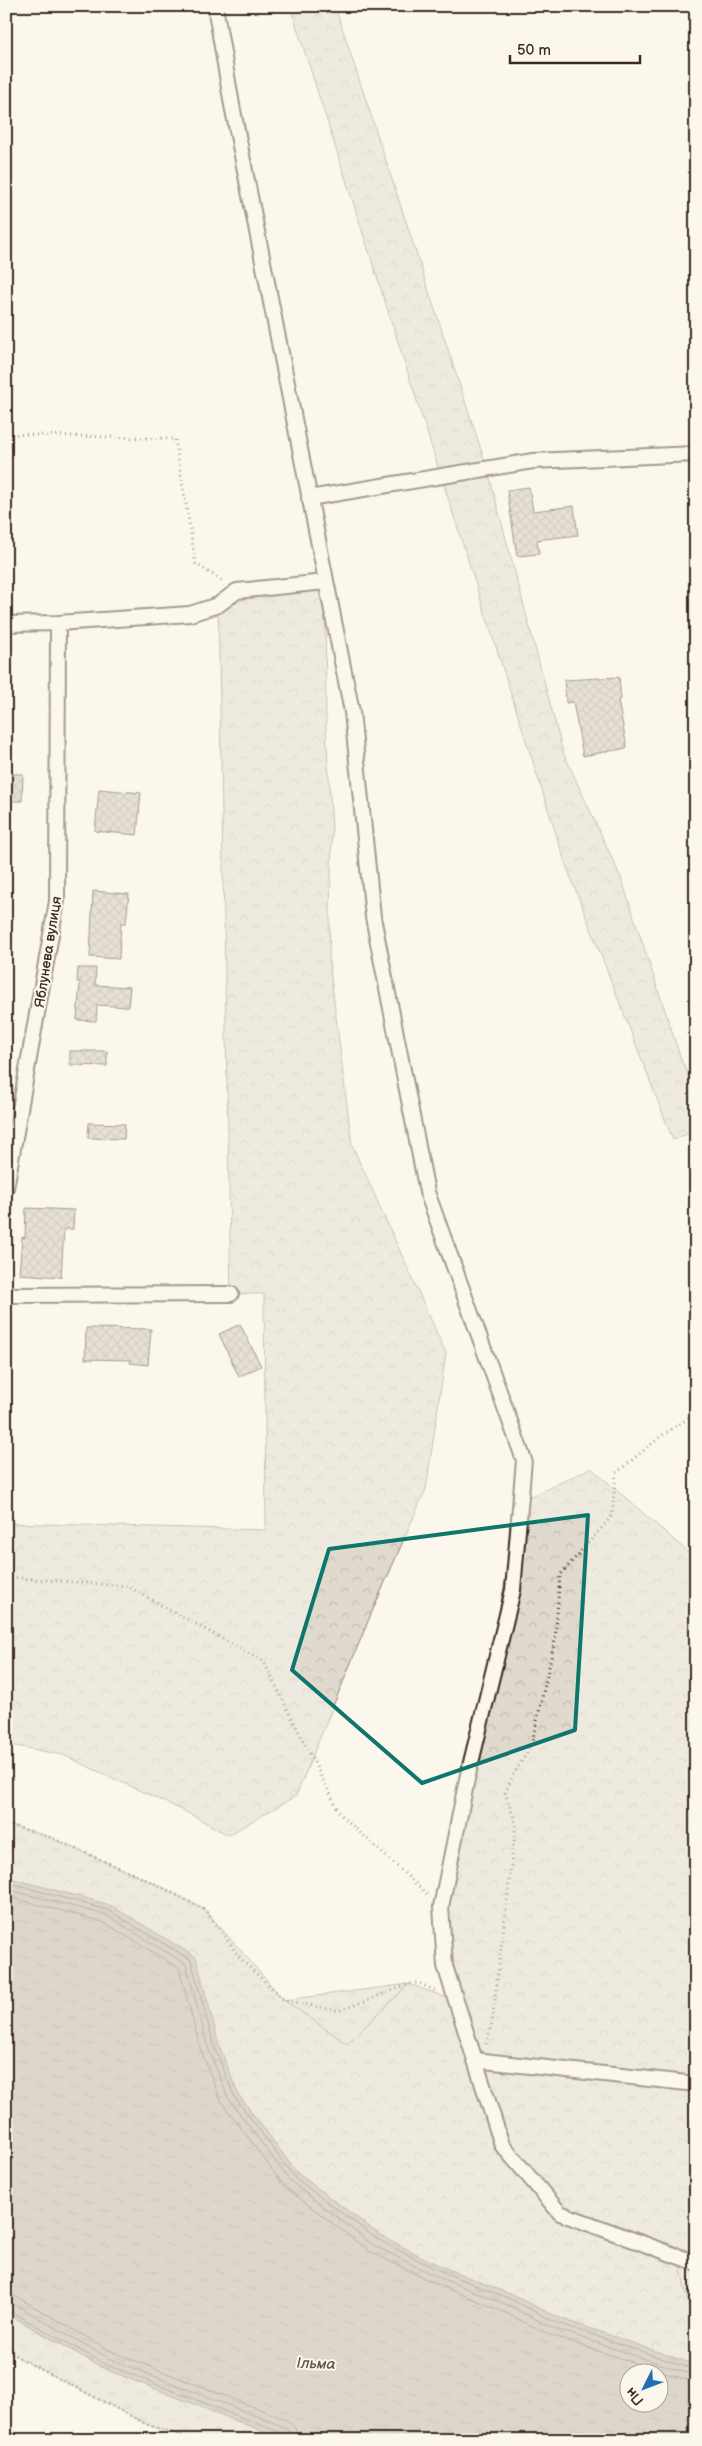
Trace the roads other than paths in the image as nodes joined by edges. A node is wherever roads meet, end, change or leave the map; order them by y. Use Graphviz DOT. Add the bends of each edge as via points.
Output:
graph roads {
  1 [pos="215,6"];
  2 [pos="696,454"];
  3 [pos="309,498"];
  4 [pos="325,582"];
  5 [pos="58,623"];
  6 [pos="6,624"];
  7 [pos="6,1188"];
  8 [pos="231,1294"];
  9 [pos="6,1295"];
  10 [pos="478,2061"];
  11 [pos="696,2084"];
  12 [pos="696,2263"];
  1 -- 3 [label="street"];
  2 -- 3 [label="street" via="533,461"];
  3 -- 4 [label="street"];
  4 -- 5 [label="street" via="237,591 218,605 190,614"];
  4 -- 10 [label="street" via="352,712 373,917 427,1192 524,1460 513,1590 467,1779 441,1907 445,1966"];
  5 -- 6 [label="street"];
  5 -- 7 [label="street, Яблунева вулиця" via="58,901"];
  8 -- 9 [label="street"];
  10 -- 11 [label="street"];
  10 -- 12 [label="street" via="502,2144 560,2213"];
}
